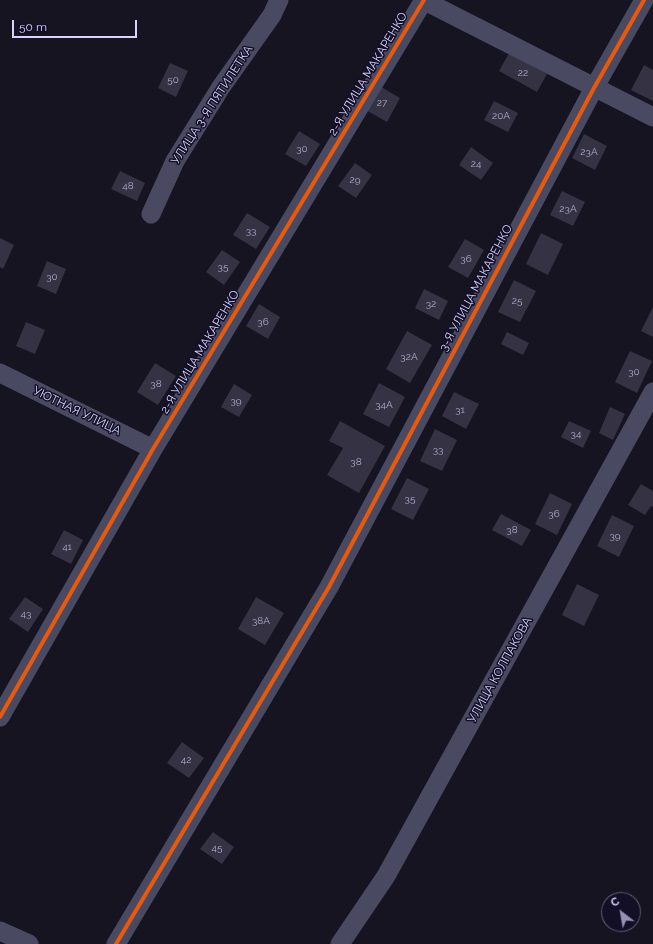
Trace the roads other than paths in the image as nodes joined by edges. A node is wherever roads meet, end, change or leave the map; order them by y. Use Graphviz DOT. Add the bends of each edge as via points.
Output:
graph roads {
  1 [pos="279,0"];
  2 [pos="423,0"];
  3 [pos="644,0"];
  4 [pos="594,88"];
  5 [pos="653,117"];
  6 [pos="151,214"];
  7 [pos="0,373"];
  8 [pos="653,392"];
  9 [pos="153,449"];
  10 [pos="0,717"];
  11 [pos="0,931"];
  12 [pos="29,944"];
  13 [pos="116,944"];
  14 [pos="340,944"];
  1 -- 6 [label="street, УЛИЦА 3-Я ПЯТИЛЕТКА" via="272,15 221,87 175,161"];
  2 -- 4 [label="street"];
  2 -- 9 [label="street, 2-Я УЛИЦА МАКАРЕНКО"];
  3 -- 4 [label="street, 3-Я УЛИЦА МАКАРЕНКО"];
  4 -- 5 [label="street"];
  4 -- 13 [label="street, 3-Я УЛИЦА МАКАРЕНКО" via="329,588"];
  7 -- 9 [label="street, УЮТНАЯ УЛИЦА"];
  8 -- 14 [label="street, УЛИЦА КОЛПАКОВА" via="386,876"];
  9 -- 10 [label="street, 2-Я УЛИЦА МАКАРЕНКО"];
  11 -- 12 [label="street"];
}
